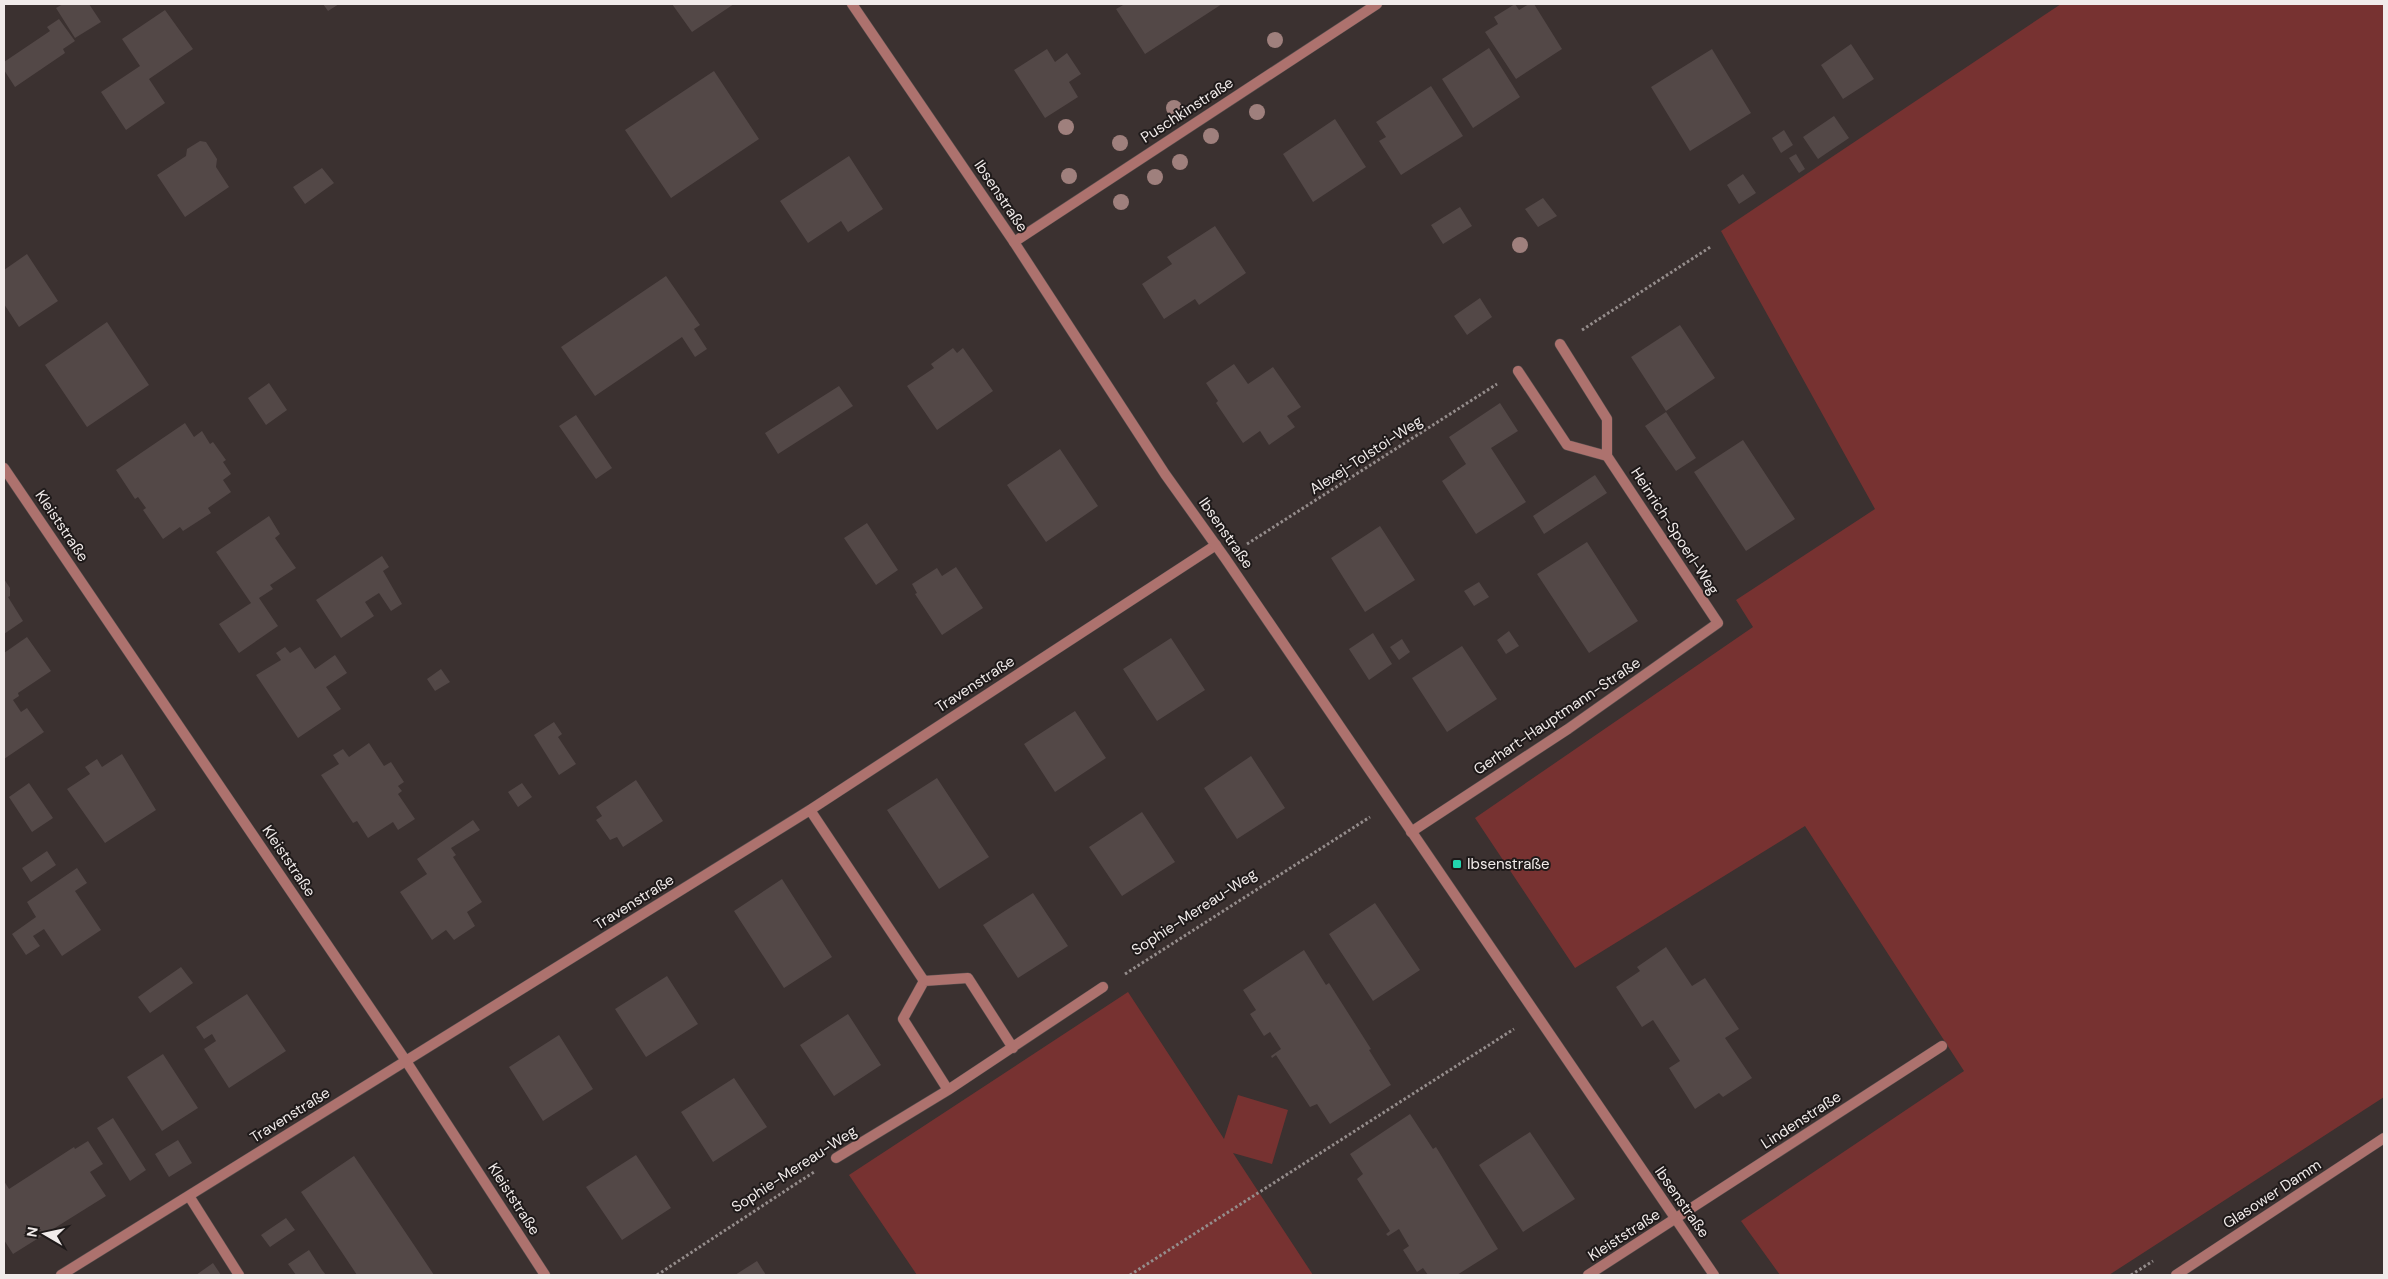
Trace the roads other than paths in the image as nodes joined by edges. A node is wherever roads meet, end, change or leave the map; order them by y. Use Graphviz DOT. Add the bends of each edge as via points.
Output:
graph roads {
  1 [pos="852,4"];
  2 [pos="1377,4"];
  3 [pos="1014,242"];
  4 [pos="1560,344"];
  5 [pos="1518,370"];
  6 [pos="1607,456"];
  7 [pos="4,468"];
  8 [pos="1216,545"];
  9 [pos="1718,623"];
  10 [pos="810,810"];
  11 [pos="1411,832"];
  12 [pos="924,981"];
  13 [pos="1103,987"];
  14 [pos="1942,1046"];
  15 [pos="1013,1048"];
  16 [pos="406,1060"];
  17 [pos="948,1090"];
  18 [pos="2384,1138"];
  19 [pos="836,1158"];
  20 [pos="189,1196"];
  21 [pos="1675,1220"];
  22 [pos="61,1275"];
  23 [pos="239,1275"];
  24 [pos="545,1275"];
  25 [pos="1588,1275"];
  26 [pos="1714,1275"];
  27 [pos="2176,1275"];
  1 -- 3 [label="street, Ibsenstraße"];
  2 -- 3 [label="street, Puschkinstraße"];
  3 -- 8 [label="street, Ibsenstraße" via="1165,474"];
  4 -- 6 [label="street" via="1607,419"];
  5 -- 6 [label="street" via="1567,446"];
  6 -- 9 [label="street, Heinrich-Spoerl-Weg"];
  7 -- 16 [label="street, Kleiststraße"];
  8 -- 10 [label="street, Travenstraße"];
  8 -- 11 [label="street, Ibsenstraße"];
  9 -- 11 [label="street, Gerhart-Hauptmann-Straße" via="1568,729"];
  10 -- 12 [label="street"];
  10 -- 16 [label="street, Travenstraße"];
  11 -- 21 [label="street, Ibsenstraße"];
  12 -- 15 [label="street" via="968,978"];
  12 -- 17 [label="street" via="903,1019"];
  13 -- 15 [label="street, Sophie-Mereau-Weg"];
  14 -- 21 [label="street, Lindenstraße"];
  15 -- 17 [label="street, Sophie-Mereau-Weg"];
  16 -- 20 [label="street, Travenstraße"];
  16 -- 24 [label="street, Kleiststraße"];
  17 -- 19 [label="street, Sophie-Mereau-Weg"];
  18 -- 27 [label="street, Glasower Damm"];
  20 -- 22 [label="street, Travenstraße"];
  20 -- 23 [label="street"];
  21 -- 25 [label="street, Kleiststraße"];
  21 -- 26 [label="street, Ibsenstraße"];
}
